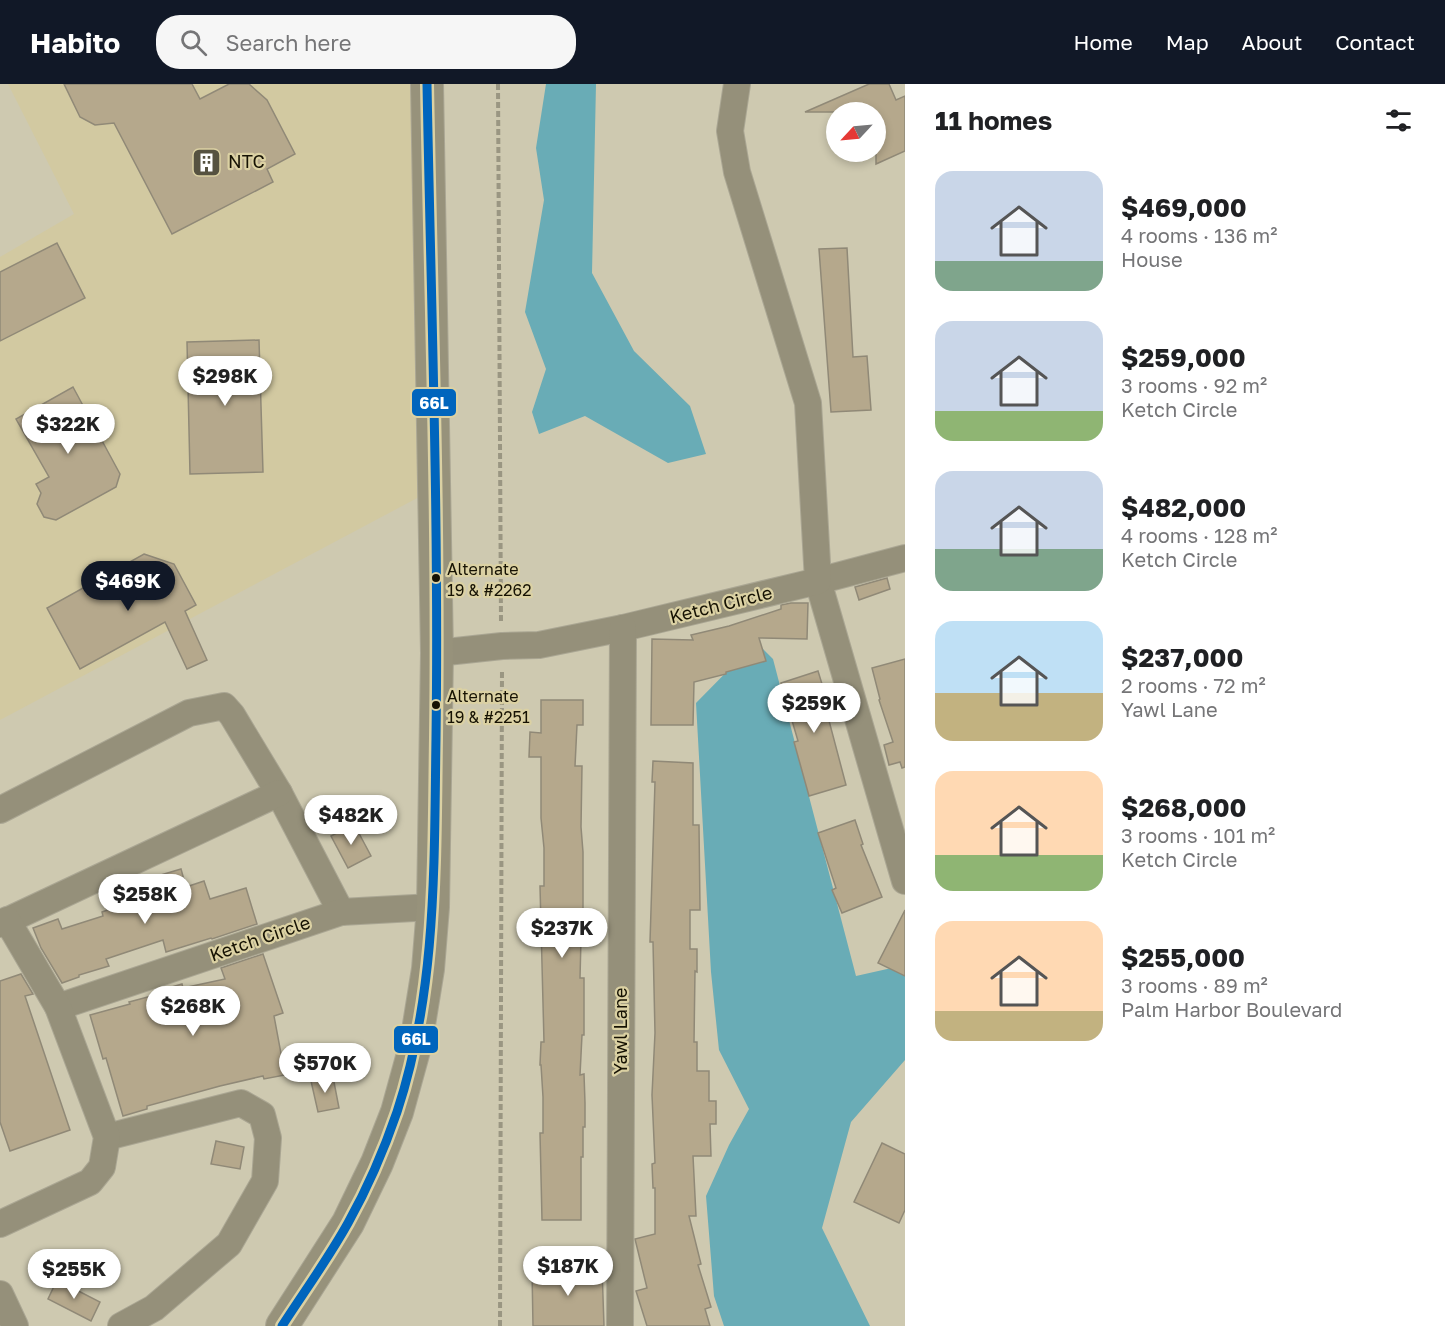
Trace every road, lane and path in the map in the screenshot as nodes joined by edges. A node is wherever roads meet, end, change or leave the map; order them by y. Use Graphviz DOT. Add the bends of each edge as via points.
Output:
graph roads {
  1 [pos="427,84"];
  2 [pos="498,84"];
  3 [pos="737,84"];
  4 [pos="905,558"];
  5 [pos="818,581"];
  6 [pos="623,628"];
  7 [pos="502,646"];
  8 [pos="437,653"];
  9 [pos="279,793"];
  10 [pos="0,810"];
  11 [pos="905,881"];
  12 [pos="433,908"];
  13 [pos="340,912"];
  14 [pos="4,922"];
  15 [pos="58,1007"];
  16 [pos="107,1137"];
  17 [pos="0,1224"];
  18 [pos="0,1294"];
  19 [pos="15,1326"];
  20 [pos="122,1326"];
  21 [pos="282,1326"];
  22 [pos="500,1326"];
  23 [pos="620,1326"];
  1 -- 8 [label="main road"];
  2 -- 7 [label="path"];
  3 -- 5 [label="street" via="730,131 737,172 808,403"];
  4 -- 5 [label="street, Ketch Circle"];
  5 -- 6 [label="street, Ketch Circle"];
  5 -- 11 [label="street"];
  6 -- 7 [label="street, Ketch Circle" via="539,645"];
  6 -- 23 [label="street, Yawl Lane"];
  7 -- 8 [label="street, Ketch Circle"];
  7 -- 22 [label="path"];
  8 -- 12 [label="main road"];
  9 -- 10 [label="street" via="224,706 189,713"];
  9 -- 13 [label="street"];
  9 -- 14 [label="street"];
  12 -- 13 [label="street, Ketch Circle"];
  12 -- 21 [label="main road" via="416,1043 397,1112 348,1223"];
  13 -- 15 [label="street, Ketch Circle"];
  14 -- 15 [label="street"];
  15 -- 16 [label="street"];
  16 -- 17 [label="street" via="102,1167 90,1182"];
  16 -- 20 [label="street" via="241,1103 262,1115 268,1138 265,1181 229,1244 154,1308"];
  18 -- 19 [label="street"];
}
